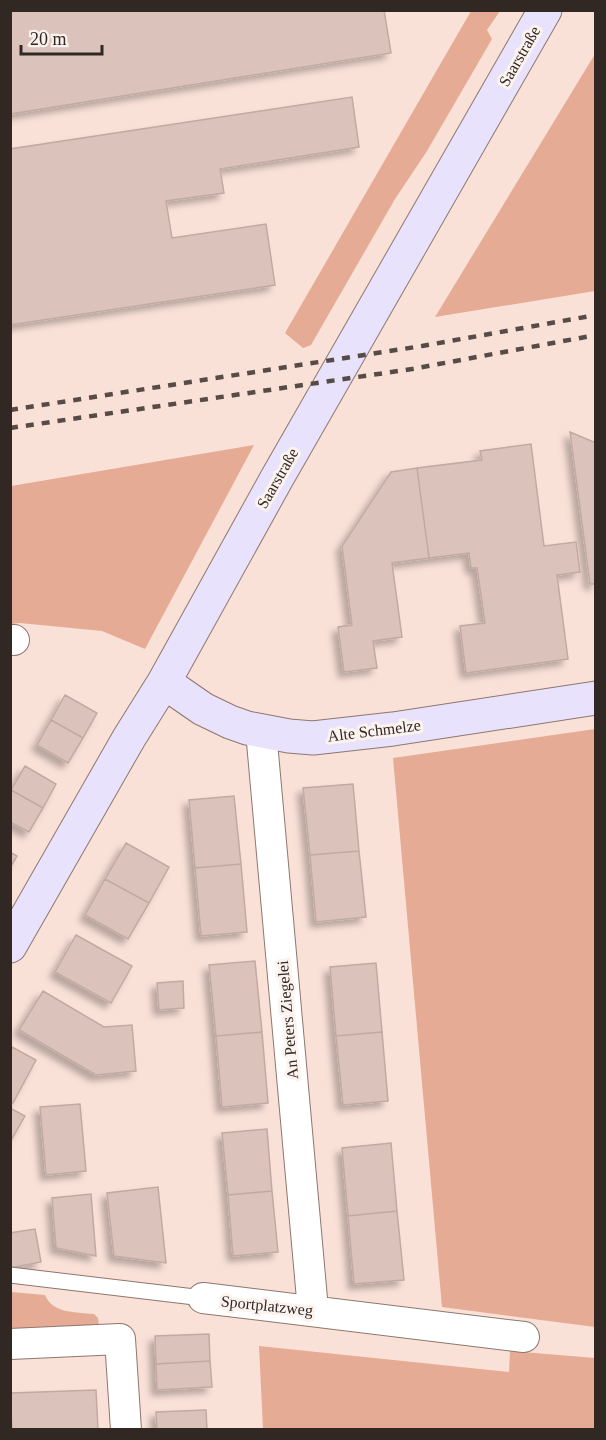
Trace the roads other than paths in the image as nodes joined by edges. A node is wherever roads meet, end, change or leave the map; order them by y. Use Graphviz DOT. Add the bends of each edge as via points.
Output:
graph roads {
  1 [pos="545,10"];
  2 [pos="164,682"];
  3 [pos="596,698"];
  4 [pos="261,731"];
  5 [pos="10,946"];
  6 [pos="10,1275"];
  7 [pos="202,1298"];
  8 [pos="313,1310"];
  9 [pos="524,1337"];
  10 [pos="10,1344"];
  11 [pos="126,1430"];
  1 -- 2 [label="main road, Saarstraße"];
  2 -- 4 [label="main road, Alte Schmelze" via="230,722"];
  2 -- 5 [label="main road, Saarstraße"];
  3 -- 4 [label="main road, Alte Schmelze" via="313,738"];
  4 -- 8 [label="street, An Peters Ziegelei"];
  6 -- 7 [label="lane, Sportplatzweg"];
  7 -- 8 [label="street, Sportplatzweg"];
  8 -- 9 [label="street, Sportplatzweg"];
  10 -- 11 [label="street" via="120,1339"];
}
